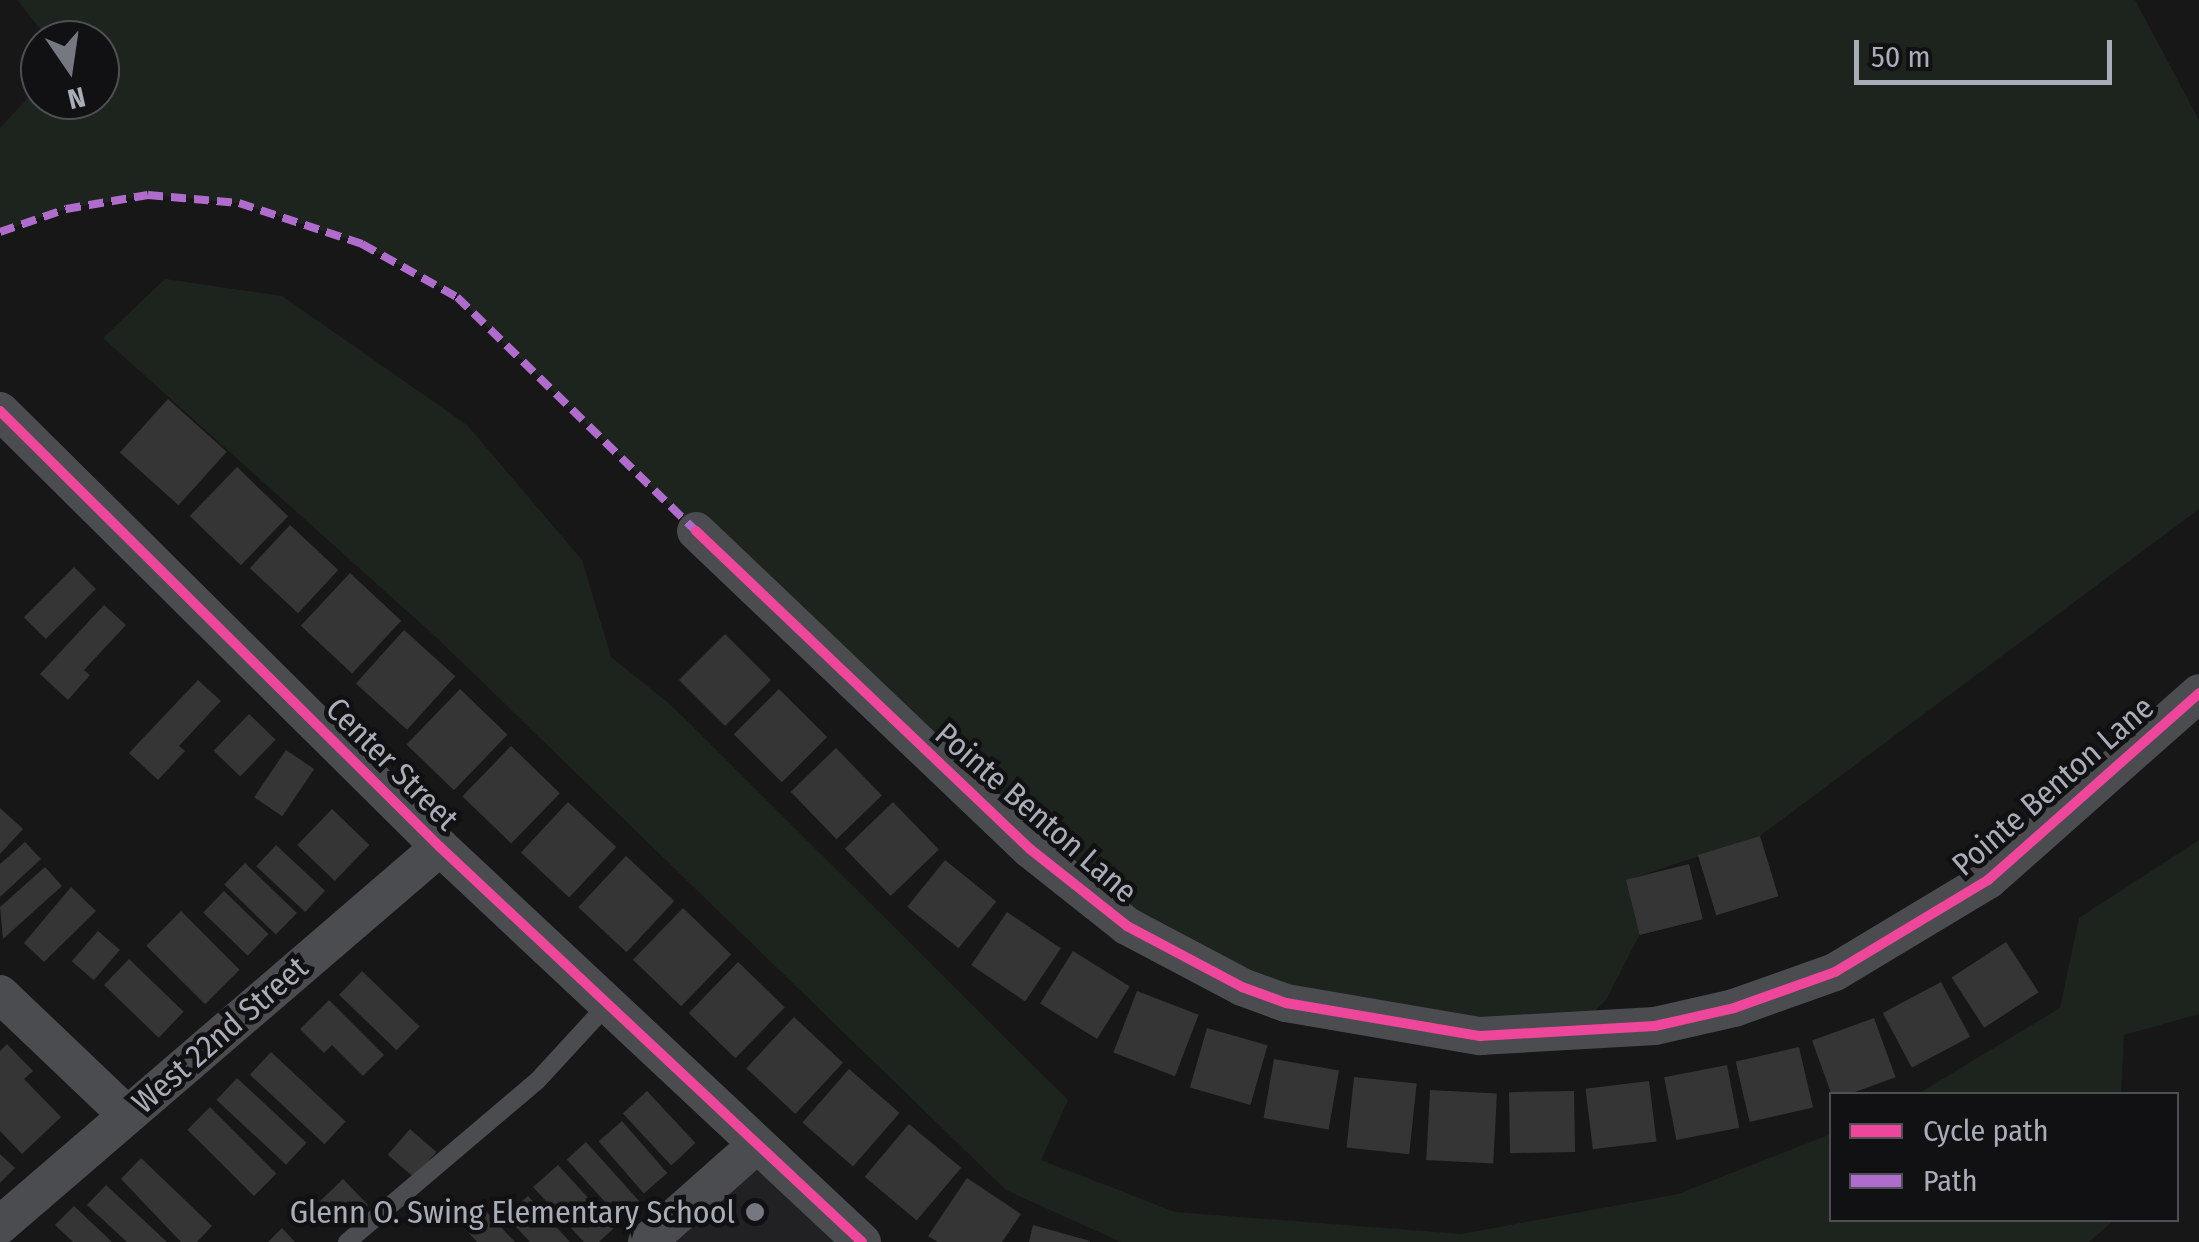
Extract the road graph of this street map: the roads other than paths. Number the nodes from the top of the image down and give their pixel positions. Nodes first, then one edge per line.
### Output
1 (0, 412) edge
2 (696, 531) dead end
3 (2199, 693) edge
4 (440, 847) junction
5 (0, 994) edge
6 (607, 1004) junction
7 (127, 1115) junction
8 (756, 1146) junction
9 (0, 1224) edge
10 (348, 1242) edge
11 (647, 1242) edge
12 (862, 1242) edge

1 - 4 street, Center Street
2 - 3 street, Pointe Benton Lane
4 - 6 street, Center Street
4 - 7 street, West 22nd Street
5 - 7 street
6 - 8 street, Center Street
6 - 10 lane
7 - 9 street, West 22nd Street
8 - 11 street
8 - 12 street, Center Street

